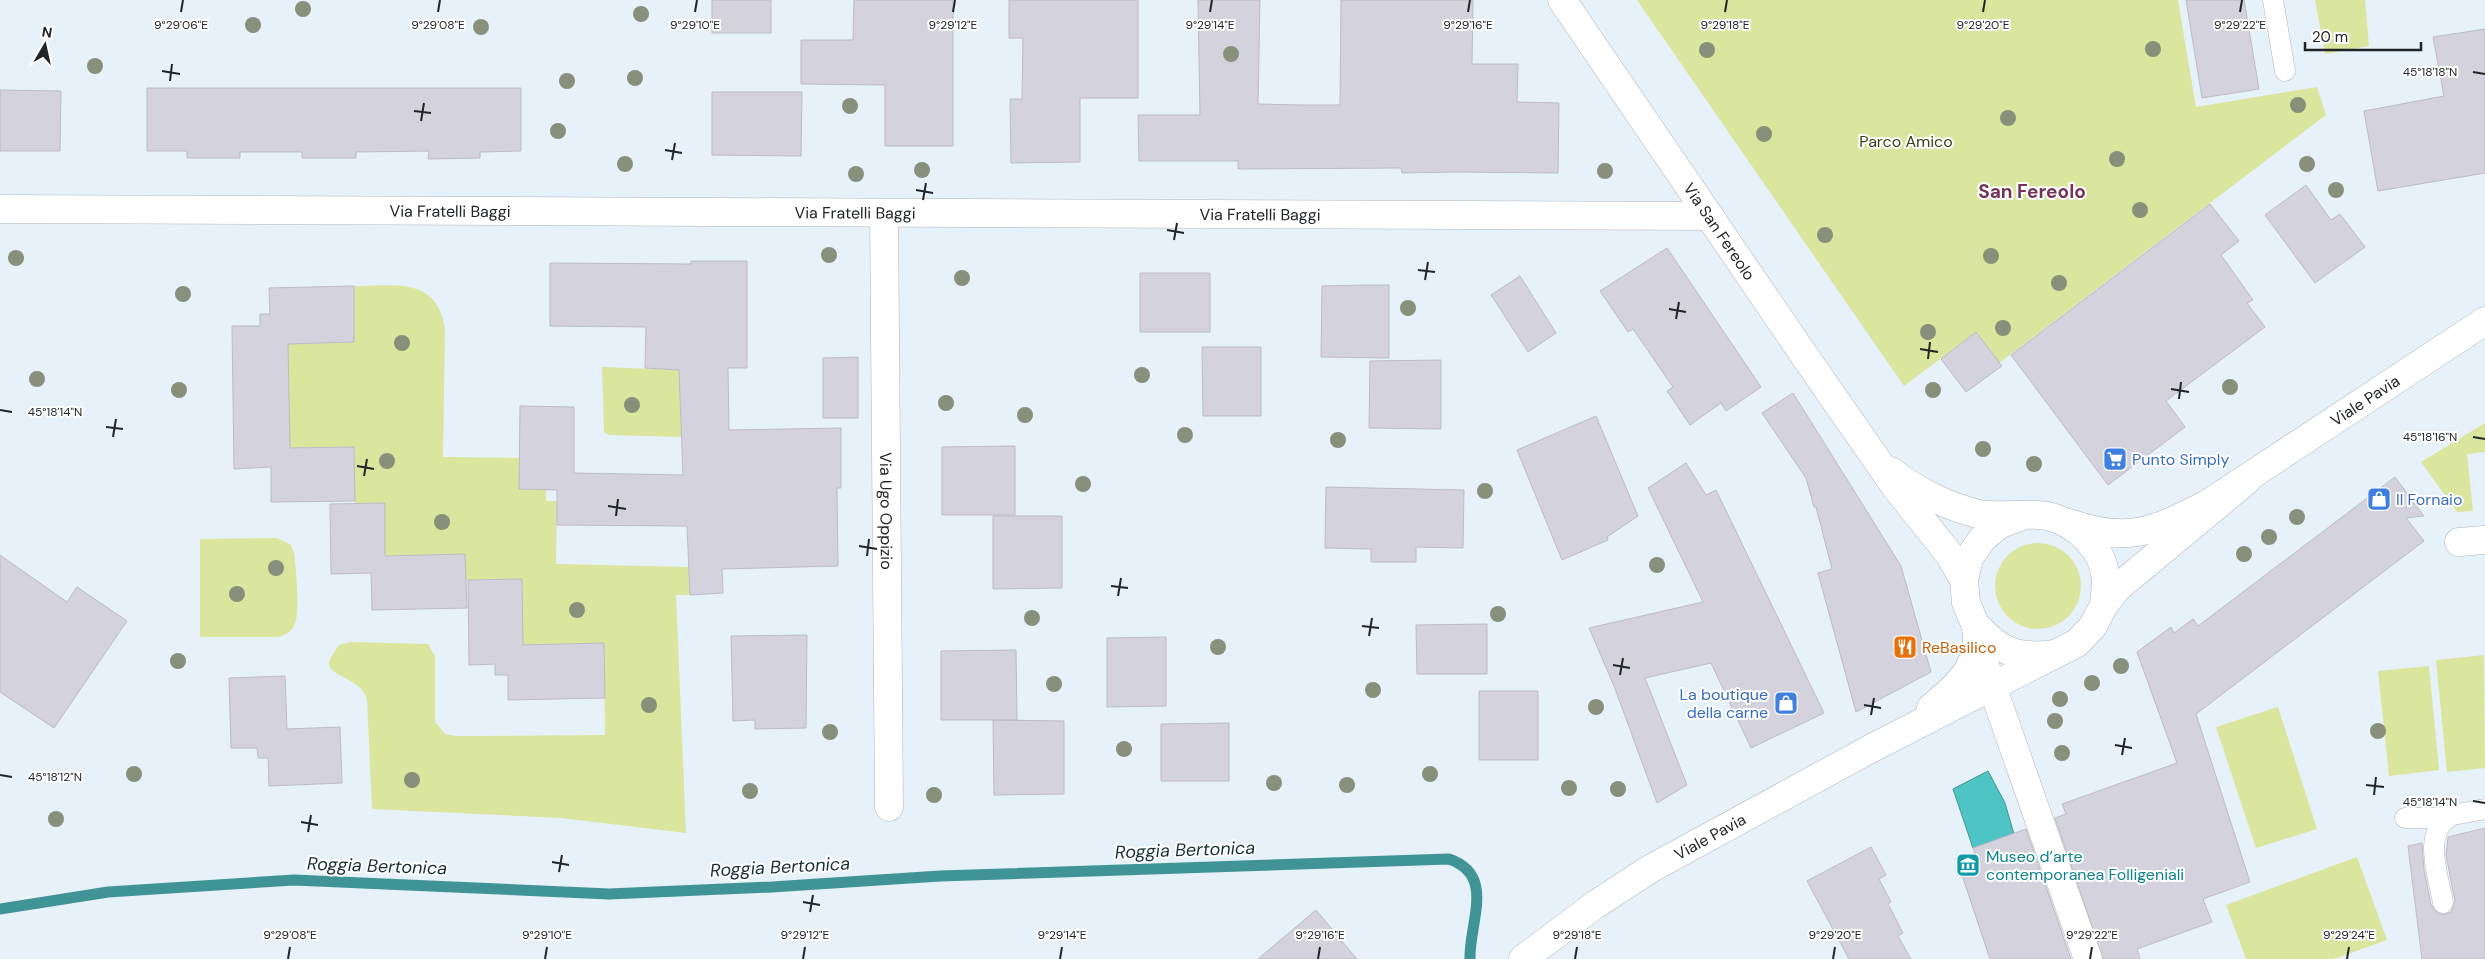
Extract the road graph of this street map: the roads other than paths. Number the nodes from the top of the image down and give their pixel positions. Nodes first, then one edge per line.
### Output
1 (1562, 0) edge
2 (2273, 0) edge
3 (2285, 71) dead end
4 (0, 209) edge
5 (884, 213) junction
6 (1710, 216) junction
7 (2485, 322) edge
8 (1880, 463) junction
9 (2246, 480) junction
10 (2022, 516) junction
11 (2069, 523) junction
12 (1964, 580) junction
13 (2104, 605) junction
14 (1976, 630) junction
15 (2055, 654) junction
16 (1994, 688) junction
17 (1908, 730) junction
18 (889, 807) dead end
19 (2485, 809) edge
20 (2451, 816) junction
21 (2404, 818) dead end
22 (2443, 903) dead end
23 (1523, 959) edge
24 (2088, 959) edge

1 - 6 street, Via San Fereolo
2 - 3 lane
4 - 5 street, Via Fratelli Baggi
5 - 6 street, Via Fratelli Baggi
5 - 18 street, Via Ugo Oppizio
6 - 8 street, Via San Fereolo
7 - 9 street, Viale Pavia
8 - 10 street, Via San Fereolo
8 - 12 street, Via San Fereolo
9 - 11 street, Viale Pavia
9 - 13 street, Viale Pavia
10 - 11 street, Via San Fereolo
10 - 12 street, Via San Fereolo
11 - 13 street, Via San Fereolo
12 - 14 street, Via San Fereolo
13 - 15 street, Viale Pavia
14 - 15 street, Viale Pavia
14 - 16 street, Via San Fereolo
14 - 17 street, Viale Pavia
15 - 16 street, Viale Pavia
16 - 17 street, Viale Pavia
16 - 24 street, Via San Fereolo
17 - 23 street, Viale Pavia
19 - 20 lane
20 - 21 lane
20 - 22 lane

